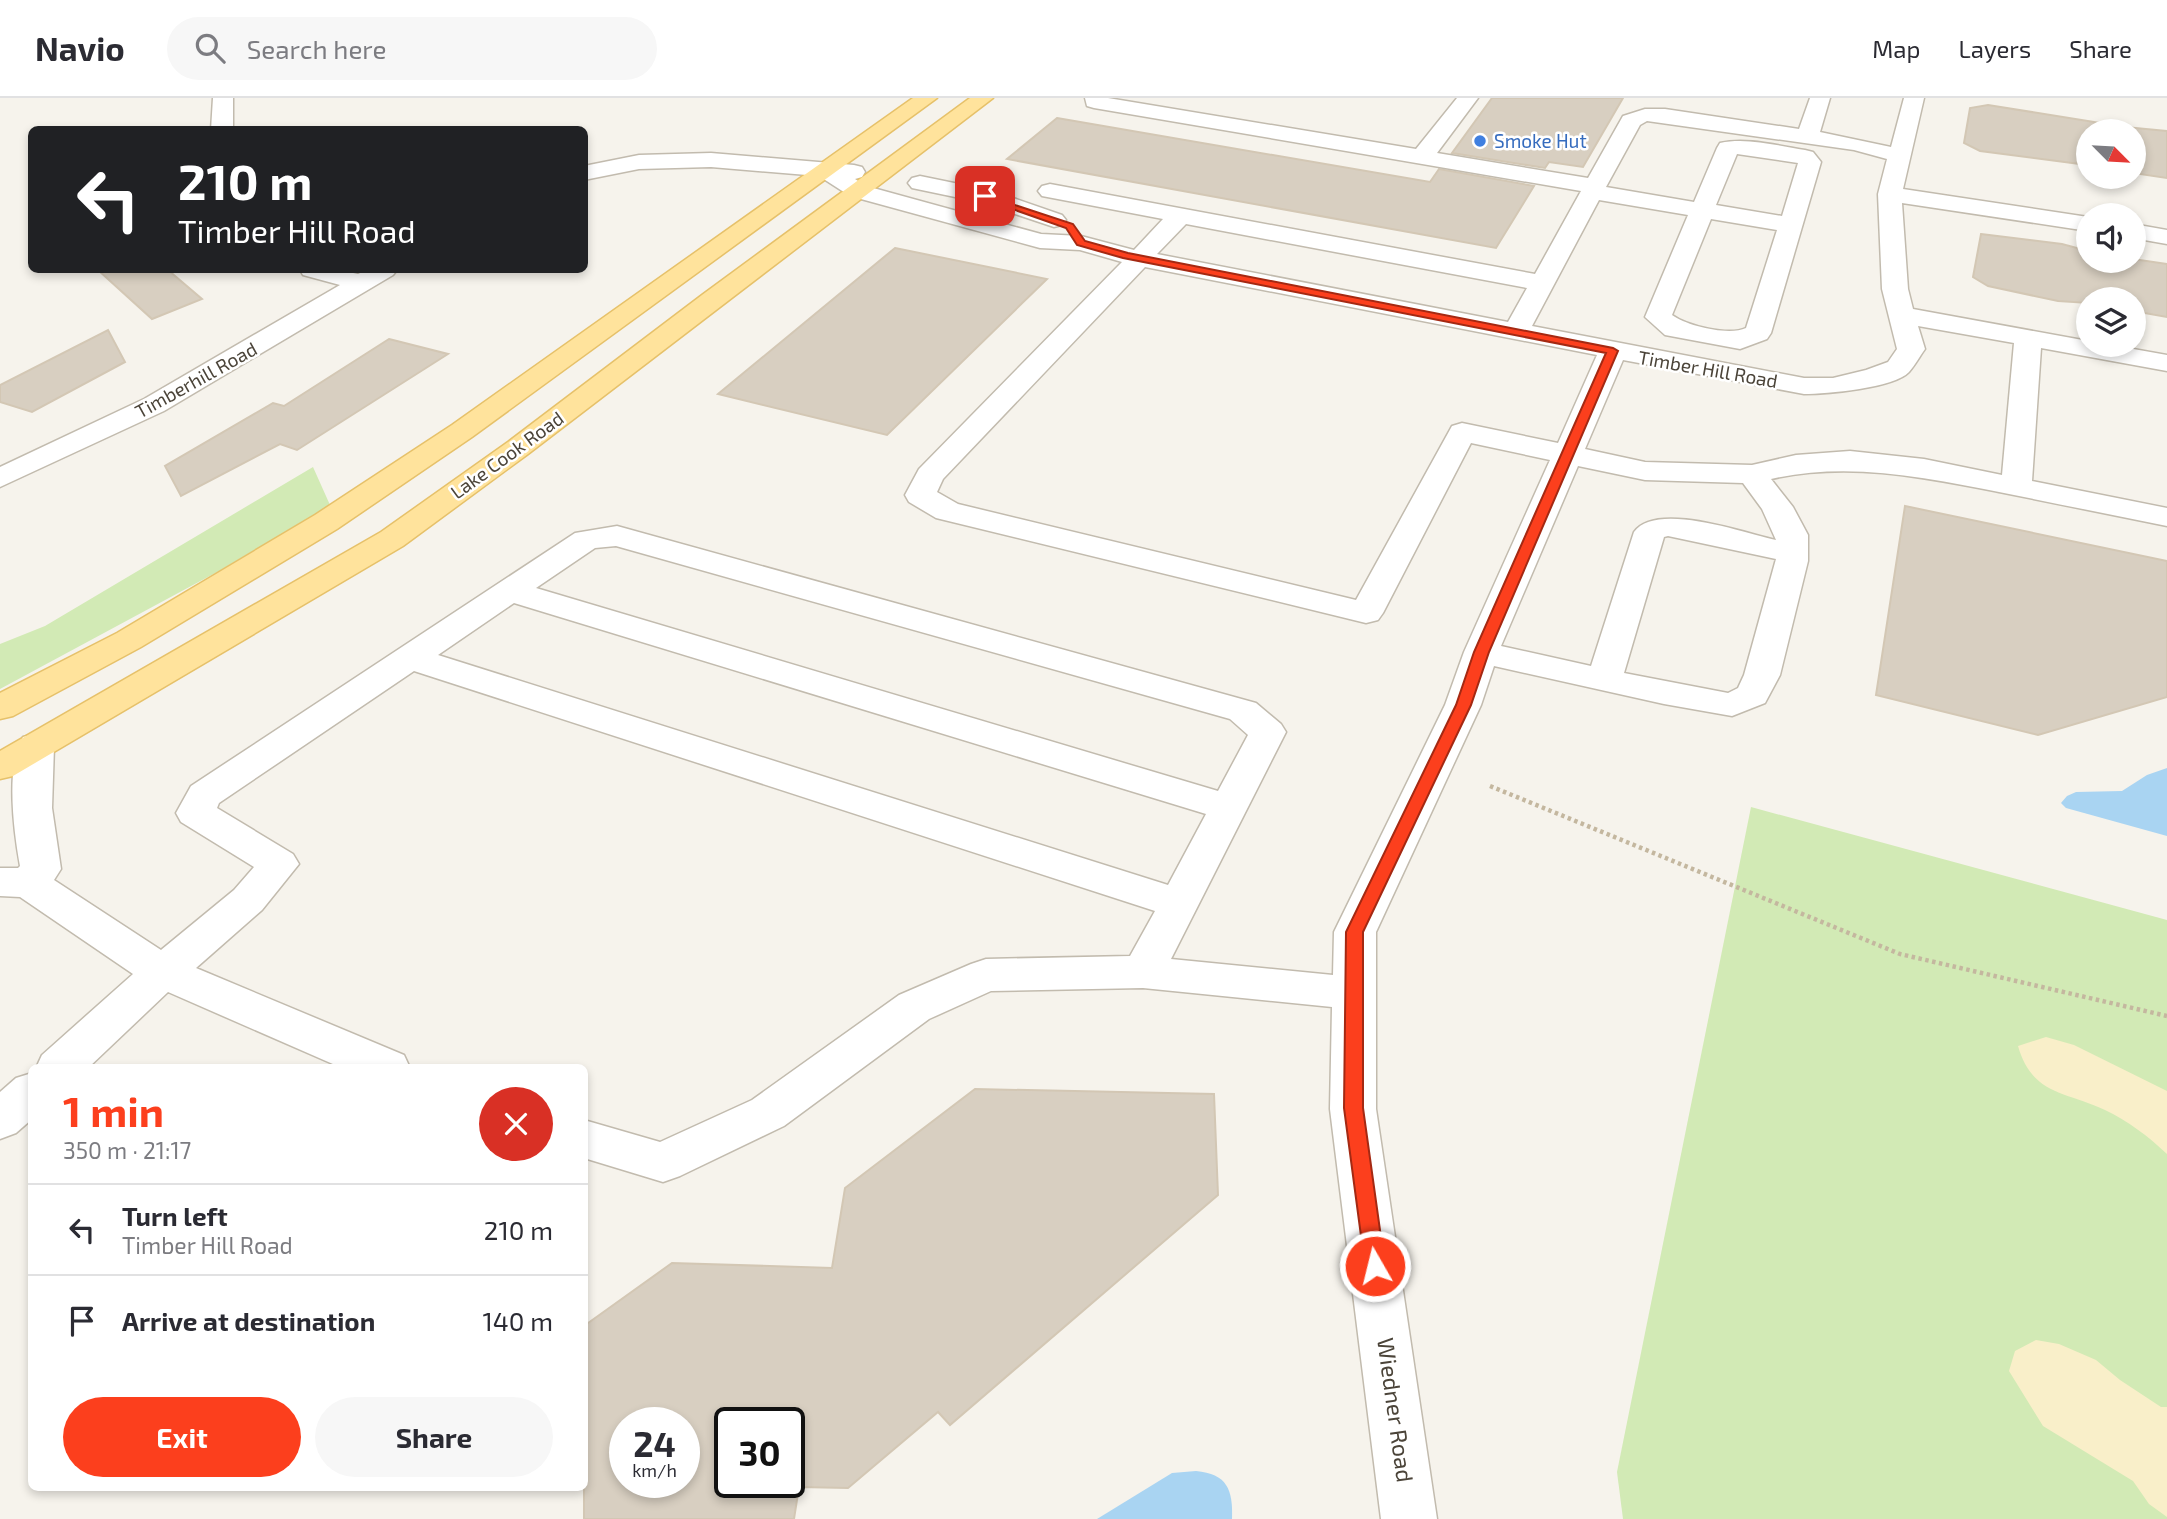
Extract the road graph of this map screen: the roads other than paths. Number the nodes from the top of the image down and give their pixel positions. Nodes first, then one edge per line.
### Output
1 (223, 98) edge
2 (927, 98) edge
3 (983, 98) edge
4 (1095, 98) edge
5 (1468, 98) edge
6 (1820, 98) edge
7 (1914, 98) edge
8 (222, 126) edge
9 (1807, 137) junction
10 (632, 139) dead end
11 (1900, 156) junction
12 (1422, 157) junction
13 (639, 162) junction
14 (827, 171) junction
15 (588, 172) edge
16 (869, 182) junction
17 (1594, 189) junction
18 (1050, 191) dead end
19 (1890, 194) junction
20 (1703, 210) junction
21 (1181, 215) junction
22 (2076, 222) edge
23 (1792, 225) junction
24 (2146, 233) edge
25 (2167, 237) edge
26 (1139, 258) junction
27 (342, 273) edge
28 (373, 276) edge
29 (1543, 283) junction
30 (1902, 315) junction
31 (1516, 332) junction
32 (2028, 338) junction
33 (1613, 351) junction
34 (2167, 363) edge
35 (1567, 455) junction
36 (1752, 474) junction
37 (0, 478) edge
38 (2016, 485) junction
39 (2167, 517) edge
40 (1791, 553) junction
41 (509, 591) junction
42 (1482, 652) junction
43 (411, 658) junction
44 (1604, 680) junction
45 (0, 708) edge
46 (36, 746) junction
47 (0, 767) edge
48 (1228, 807) junction
49 (14, 882) edge
50 (1178, 903) junction
51 (163, 972) junction
52 (1143, 972) junction
53 (1354, 993) junction
54 (62, 1064) edge
55 (379, 1064) edge
56 (28, 1095) edge
57 (0, 1120) edge
58 (588, 1140) edge
59 (1409, 1519) edge

1 - 8 street
2 - 14 main road, Lake Cook Road
3 - 16 main road, Lake Cook Road
4 - 12 street
5 - 12 street
6 - 9 street
7 - 11 street, Timber Hill Road
9 - 11 street
9 - 17 street
10 - 13 street
11 - 19 street, Timber Hill Road
12 - 17 street
13 - 14 street
13 - 15 street
14 - 16 street, Timber Hill Road
14 - 45 main road, Lake Cook Road
16 - 26 street, Timber Hill Road
16 - 46 main road, Lake Cook Road
17 - 20 street
17 - 29 street
18 - 21 street
19 - 22 street
19 - 30 street, Timber Hill Road
20 - 23 street
20 - 23 street
20 - 23 street
21 - 26 street
21 - 29 street
24 - 25 street
26 - 31 street, Timber Hill Road
26 - 35 street
27 - 28 street
28 - 37 street, Timberhill Road
29 - 31 street
30 - 32 street
30 - 33 street, Timber Hill Road
31 - 33 street, Timber Hill Road
32 - 34 street
32 - 38 street
33 - 35 street, Wiedner Road
35 - 36 street
35 - 42 street, Wiedner Road
36 - 38 street
36 - 40 street
38 - 39 street
40 - 44 street
40 - 44 street
41 - 43 street
41 - 48 street
41 - 48 street
42 - 44 street
42 - 53 street, Wiedner Road
43 - 50 street
43 - 51 street
46 - 47 main road, Lake Cook Road
46 - 49 street
48 - 50 street
49 - 51 street
50 - 52 street
51 - 54 street
51 - 55 street
52 - 53 street
52 - 58 street
53 - 59 street, Wiedner Road
56 - 57 street

